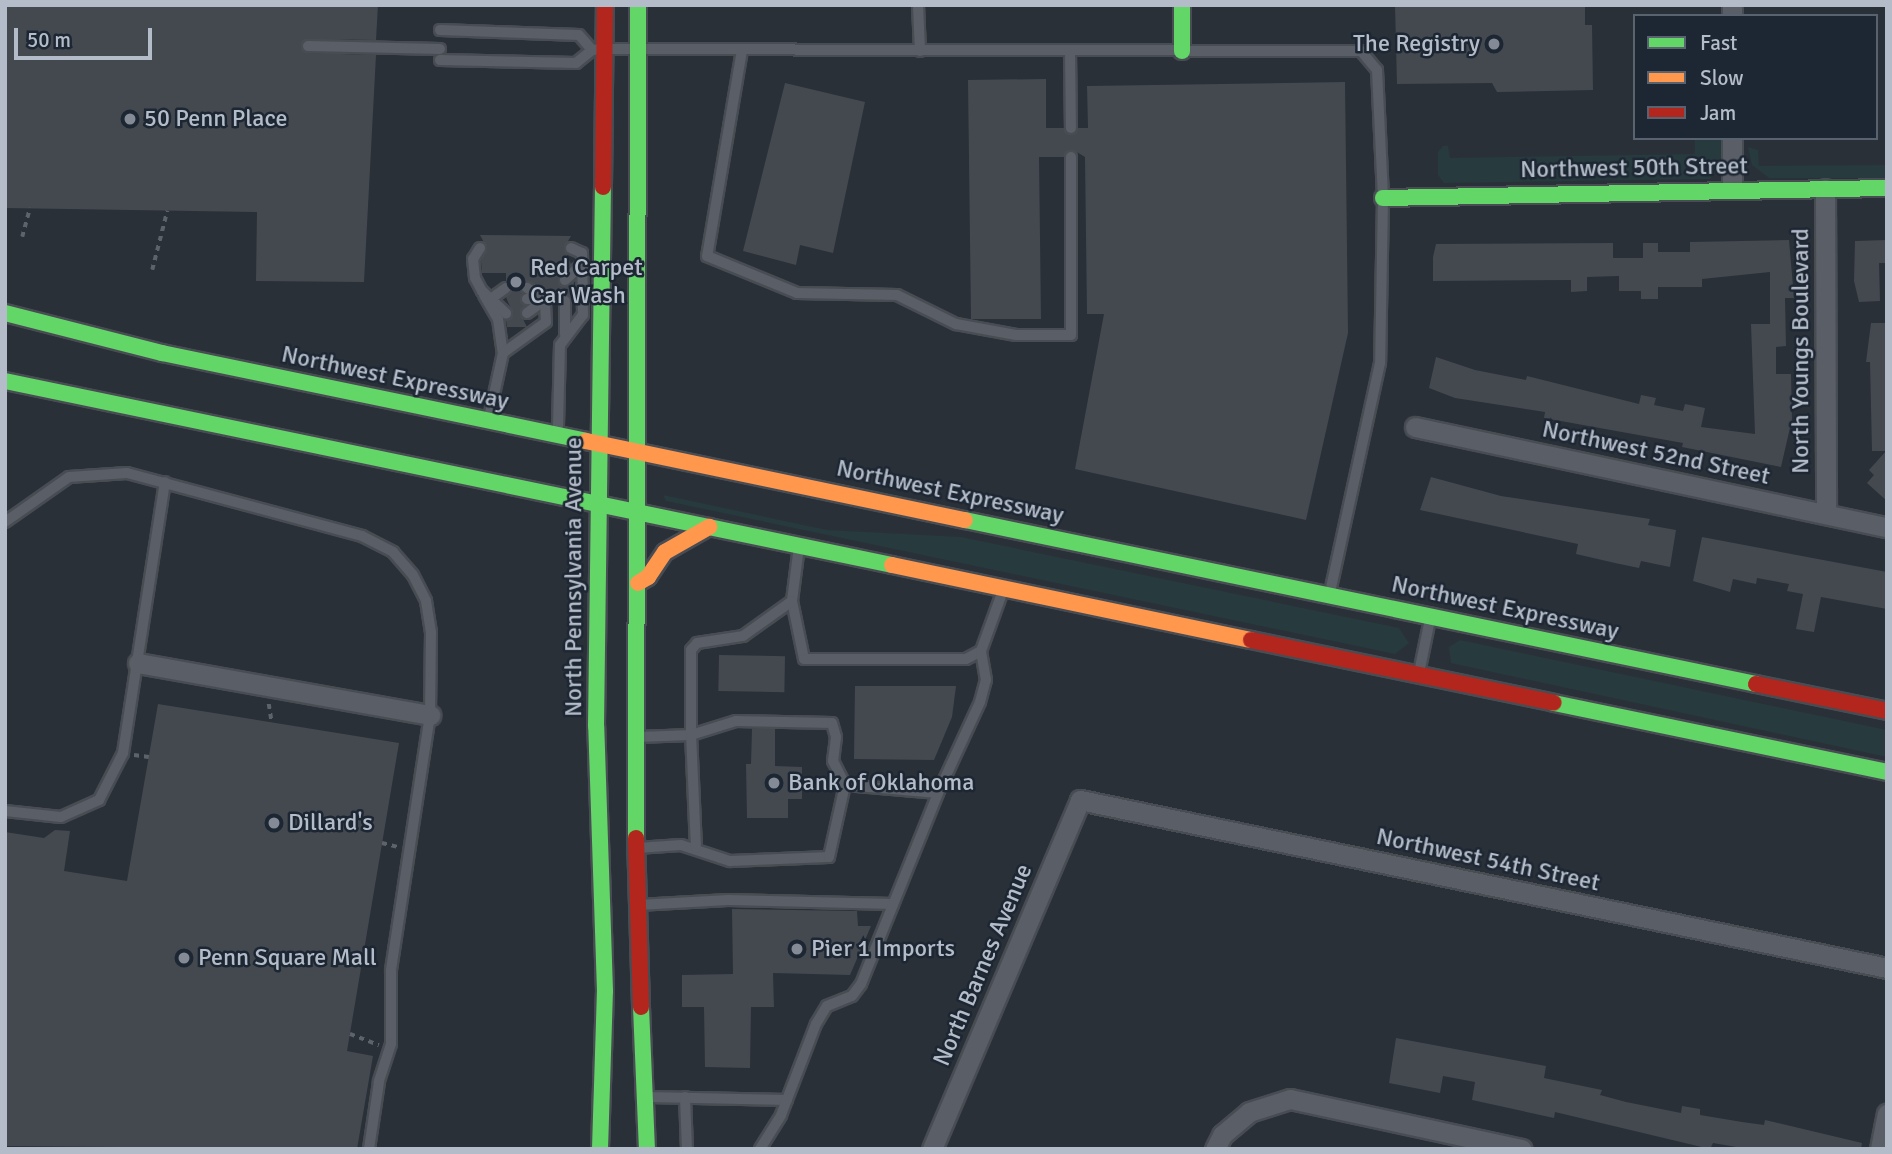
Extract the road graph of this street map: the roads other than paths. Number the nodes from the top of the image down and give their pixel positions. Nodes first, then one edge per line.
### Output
1 (605, 5) edge
2 (638, 5) edge
3 (918, 5) edge
4 (1182, 5) edge
5 (440, 30) dead end
6 (308, 46) dead end
7 (597, 50) junction
8 (638, 50) junction
9 (742, 50) junction
10 (920, 51) junction
11 (1070, 51) junction
12 (1182, 51) junction
13 (1071, 128) dead end
14 (1732, 140) edge
15 (1071, 157) dead end
16 (1887, 188) edge
17 (1732, 189) junction
18 (1825, 189) junction
19 (1382, 198) junction
20 (572, 247) dead end
21 (480, 248) dead end
22 (582, 264) junction
23 (565, 280) dead end
24 (506, 288) dead end
25 (527, 288) dead end
26 (482, 291) junction
27 (492, 298) junction
28 (506, 299) dead end
29 (527, 299) dead end
30 (545, 300) junction
31 (565, 301) dead end
32 (5, 313) edge
33 (506, 313) dead end
34 (527, 313) dead end
35 (565, 334) junction
36 (503, 353) junction
37 (5, 381) edge
38 (489, 421) junction
39 (1415, 427) dead end
40 (558, 435) junction
41 (598, 443) junction
42 (639, 453) junction
43 (165, 482) junction
44 (598, 505) junction
45 (639, 512) junction
46 (1826, 514) junction
47 (5, 522) edge
48 (709, 527) junction
49 (1887, 527) edge
50 (799, 546) junction
51 (638, 583) junction
52 (1004, 589) junction
53 (1329, 595) junction
54 (792, 601) junction
55 (1430, 615) junction
56 (981, 651) junction
57 (138, 663) junction
58 (1419, 675) junction
59 (1887, 711) edge
60 (430, 715) junction
61 (691, 735) junction
62 (638, 737) junction
63 (1887, 772) edge
64 (845, 785) junction
65 (938, 793) junction
66 (1080, 800) joint
67 (5, 811) edge
68 (637, 848) junction
69 (696, 848) junction
70 (893, 904) junction
71 (637, 905) junction
72 (1887, 968) edge
73 (646, 1097) junction
74 (685, 1097) junction
75 (787, 1100) junction
76 (1887, 1114) edge
77 (369, 1149) edge
78 (600, 1149) edge
79 (647, 1149) edge
80 (687, 1149) edge
81 (760, 1149) edge
82 (932, 1149) edge
83 (1215, 1149) edge
84 (1522, 1149) edge
85 (1880, 1149) edge

1 - 7 main road, North Pennsylvania Avenue
2 - 8 main road
3 - 10 lane
4 - 12 main road
5 - 7 lane
6 - 7 lane
7 - 8 lane
7 - 41 main road, North Pennsylvania Avenue
8 - 9 lane
8 - 42 main road
9 - 10 lane
9 - 15 lane
10 - 11 lane
11 - 12 lane
11 - 13 lane
12 - 19 lane
14 - 17 street
16 - 18 main road, Northwest 50th Street
17 - 18 main road, Northwest 50th Street
17 - 19 main road, Northwest 50th Street
18 - 46 street, North Youngs Boulevard
19 - 53 lane
20 - 22 lane
21 - 26 lane
22 - 23 lane
22 - 35 lane
24 - 27 lane
25 - 30 lane
26 - 27 lane
26 - 36 lane
27 - 28 lane
27 - 33 lane
29 - 30 lane
30 - 34 lane
30 - 36 lane
31 - 35 lane
32 - 38 main road, Northwest Expressway
35 - 40 lane
36 - 38 lane
37 - 44 main road
38 - 40 main road, Northwest Expressway
39 - 46 street, Northwest 52nd Street
40 - 41 main road, Northwest Expressway
41 - 42 main road, Northwest Expressway
41 - 44 main road, North Pennsylvania Avenue
42 - 45 main road
42 - 53 main road, Northwest Expressway
43 - 47 lane
43 - 57 lane
43 - 60 lane
44 - 45 main road
44 - 78 main road, North Pennsylvania Avenue
45 - 48 main road
45 - 51 main road
46 - 49 street, Northwest 52nd Street
48 - 50 main road
48 - 51 main road
50 - 52 main road
50 - 54 lane
51 - 62 main road
52 - 56 lane
52 - 58 main road
53 - 55 main road, Northwest Expressway
54 - 56 lane
54 - 61 lane
55 - 58 lane
55 - 59 main road, Northwest Expressway
56 - 65 lane
57 - 60 street
57 - 67 lane
58 - 63 main road
60 - 77 lane
61 - 62 lane
61 - 64 lane
61 - 69 lane
62 - 68 main road
64 - 65 lane
64 - 69 lane
65 - 70 lane
66 - 72 street, Northwest 54th Street
66 - 82 street, North Barnes Avenue
68 - 69 lane
68 - 71 main road
70 - 71 lane
70 - 75 lane
71 - 73 main road
73 - 74 lane
73 - 79 main road
74 - 75 lane
74 - 80 lane
75 - 81 lane
76 - 85 street
83 - 84 street

